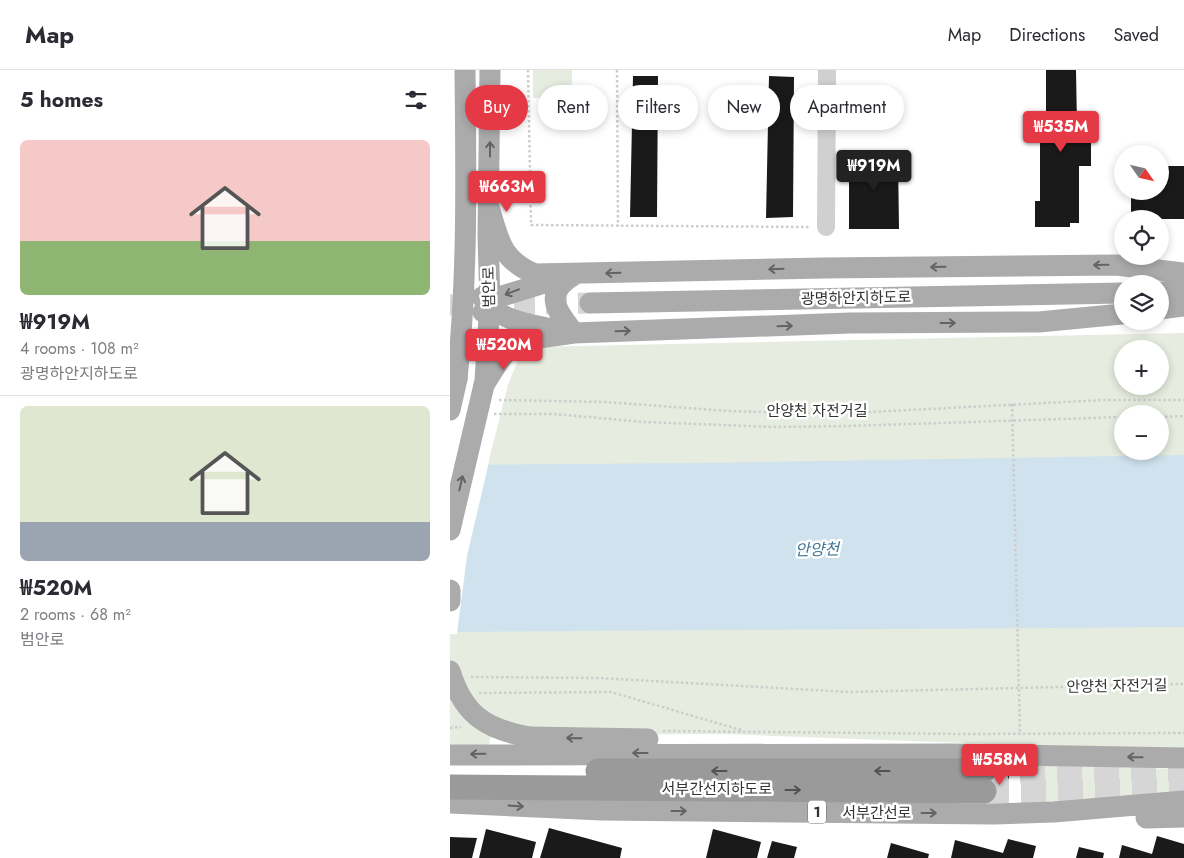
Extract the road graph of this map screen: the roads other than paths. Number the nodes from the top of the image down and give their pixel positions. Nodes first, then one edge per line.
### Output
1 (465, 70) edge
2 (490, 70) edge
3 (828, 70) edge
4 (489, 207) junction
5 (826, 227) road end
6 (466, 232) junction
7 (450, 252) edge
8 (1184, 273) edge
9 (576, 274) junction
10 (1184, 291) edge
11 (1114, 292) edge
12 (1169, 292) edge
13 (471, 301) edge
14 (590, 302) tunnel mouth
15 (1184, 306) edge
16 (1169, 308) edge
17 (1114, 315) edge
18 (574, 333) junction
19 (455, 350) edge
20 (491, 392) junction
21 (450, 410) edge
22 (450, 530) edge
23 (450, 590) edge
24 (450, 600) edge
25 (459, 674) edge
26 (952, 754) junction
27 (450, 755) edge
28 (1184, 758) edge
29 (450, 771) edge
30 (450, 787) edge
31 (1184, 801) edge
32 (450, 803) edge
33 (485, 804) junction
34 (1054, 812) junction
35 (450, 815) edge
36 (1184, 817) edge

1 - 6 main road, 범안로
4 -> 2 main road, 범안로
3 - 5 lane
4 - 9 main road
4 - 13 main road, 범안로
6 - 7 main road
6 - 13 main road, 범안로
8 -> 9 main road
9 -> 13 main road
9 - 18 main road
10 - 12 main road
11 - 14 main road, 광명하안지하도로
13 - 18 main road
13 - 19 main road, 범안로
13 - 20 main road, 범안로
15 - 16 main road
18 -> 17 main road
18 - 20 main road
19 - 21 main road, bridge
22 -> 20 main road, 범안로, bridge
23 - 24 main road
26 -> 25 main road, bridge
26 -> 27 main road
28 -> 26 main road
30 -> 29 highway, 서부간선지하도로
31 - 34 main road, 서부간선로 / 1
32 - 33 main road, 서부간선로 / 1
33 -> 34 main road, 서부간선로 / 1
33 - 35 main road
34 - 36 main road

